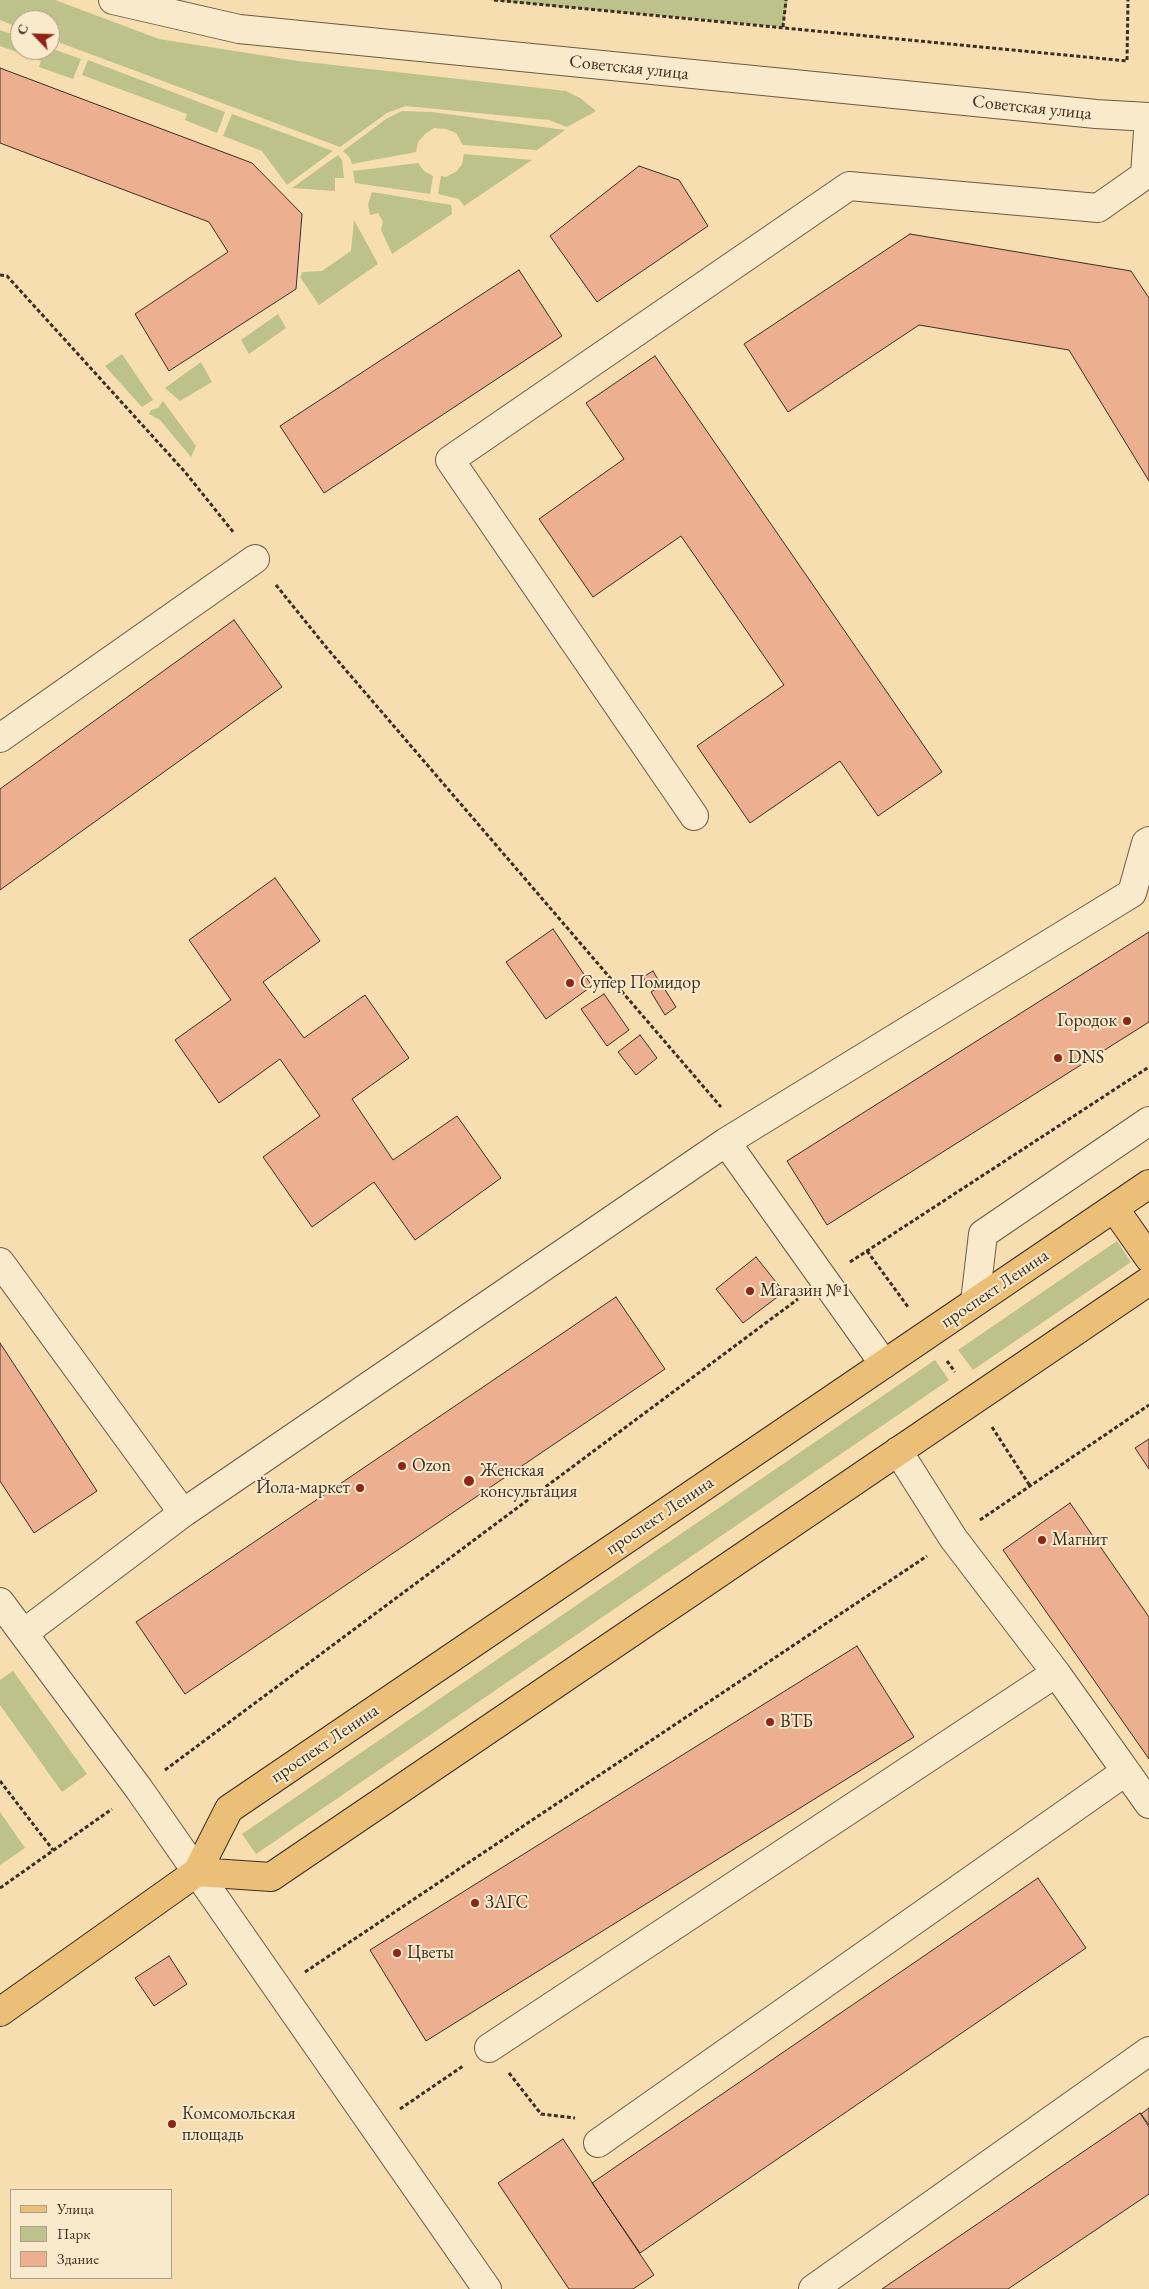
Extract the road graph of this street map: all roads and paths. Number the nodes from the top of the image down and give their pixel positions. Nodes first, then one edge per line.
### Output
1 (112, 0) edge
2 (494, 0) edge
3 (786, 0) edge
4 (1128, 0) edge
5 (783, 27) junction
6 (1149, 117) edge
7 (0, 276) edge
8 (255, 559) junction
9 (0, 738) edge
10 (694, 816) dead end
11 (1149, 841) edge
12 (1149, 1067) edge
13 (1149, 1122) edge
14 (735, 1137) junction
15 (1149, 1184) edge
16 (1114, 1208) junction
17 (867, 1251) junction
18 (1149, 1258) edge
19 (0, 1262) edge
20 (825, 1279) junction
21 (1149, 1282) edge
22 (976, 1302) junction
23 (928, 1334) junction
24 (884, 1364) junction
25 (974, 1399) junction
26 (1149, 1405) edge
27 (898, 1452) junction
28 (1030, 1486) junction
29 (183, 1513) junction
30 (953, 1538) junction
31 (0, 1602) edge
32 (24, 1633) junction
33 (1056, 1673) junction
34 (1126, 1772) junction
35 (0, 1781) edge
36 (139, 1789) junction
37 (1149, 1804) edge
38 (53, 1850) junction
39 (197, 1872) junction
40 (0, 1888) edge
41 (296, 1977) dead end
42 (0, 2012) edge
43 (489, 2048) junction
44 (1149, 2051) edge
45 (392, 2115) dead end
46 (598, 2143) joint
47 (488, 2289) edge
48 (813, 2289) edge

1 - 6 street, Советская улица
2 - 5 path
3 - 5 path
4 - 5 path
6 - 10 street
7 - 8 path
8 - 9 street
8 - 14 path
11 - 14 street
12 - 17 path
13 - 22 street
14 - 20 street
14 - 29 street
15 - 16 main road, проспект Ленина
16 - 18 main road
16 - 22 main road, проспект Ленина
17 - 20 path
17 - 23 path
19 - 29 street
20 - 24 street
20 - 36 path
21 - 25 main road
22 - 23 main road, проспект Ленина
23 - 24 main road, проспект Ленина
23 - 25 path
24 - 39 main road, проспект Ленина
25 - 27 main road
25 - 28 path
26 - 28 path
27 - 30 street
27 - 39 main road
28 - 30 path
29 - 32 street
30 - 33 street
30 - 41 path
31 - 32 street
32 - 36 street
33 - 34 street
33 - 43 street
34 - 37 street
34 - 46 street
35 - 38 path
36 - 38 path
36 - 39 street
38 - 40 path
39 - 42 main road, проспект Ленина
39 - 47 street
43 - 45 path
43 - 46 path
44 - 48 street

